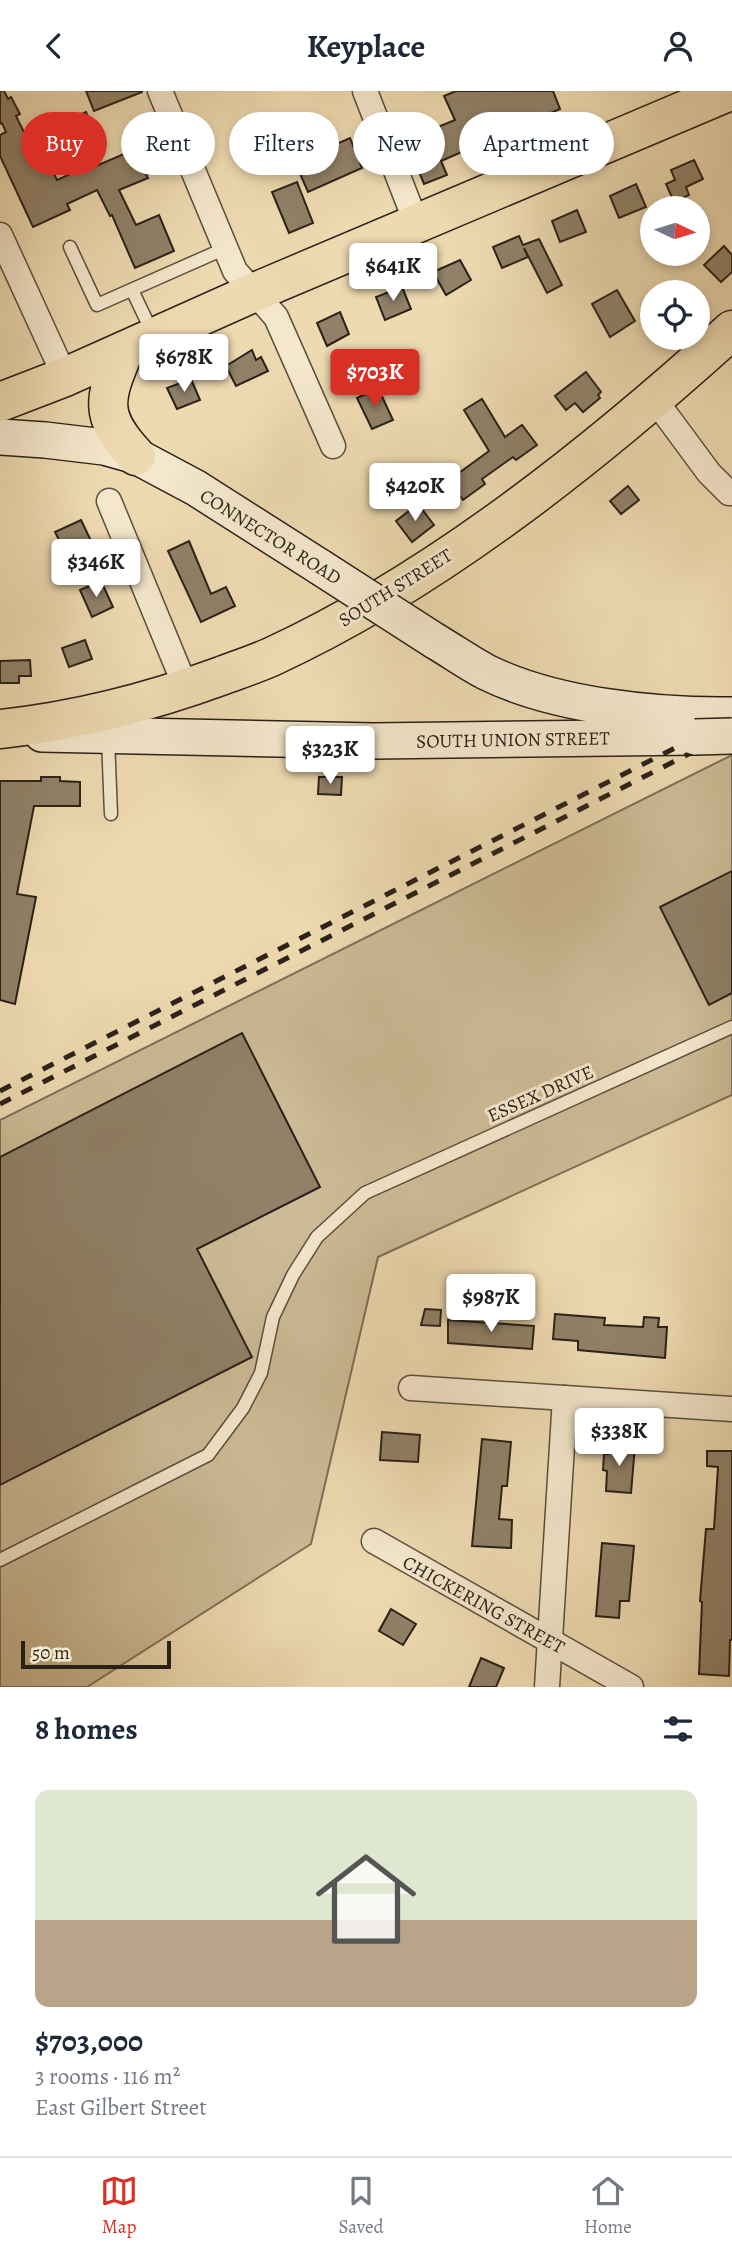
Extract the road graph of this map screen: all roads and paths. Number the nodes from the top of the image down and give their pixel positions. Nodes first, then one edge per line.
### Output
1 (160, 91) edge
2 (365, 91) edge
3 (730, 91) edge
4 (416, 225) junction
5 (0, 235) edge
6 (70, 247) dead end
7 (226, 248) junction
8 (132, 290) junction
9 (255, 292) junction
10 (732, 330) edge
11 (139, 344) junction
12 (65, 377) junction
13 (654, 400) junction
14 (0, 402) edge
15 (0, 437) edge
16 (333, 446) dead end
17 (136, 456) junction
18 (732, 493) edge
19 (108, 501) dead end
20 (186, 688) junction
21 (716, 726) edge
22 (0, 731) edge
23 (108, 735) junction
24 (111, 814) dead end
25 (732, 1027) edge
26 (411, 1388) dead end
27 (565, 1398) junction
28 (732, 1409) edge
29 (374, 1541) dead end
30 (0, 1560) edge
31 (550, 1641) junction
32 (547, 1687) edge
33 (631, 1687) edge

1 - 7 street
2 - 4 street
3 - 4 main road
4 - 9 main road
5 - 12 street
6 - 8 lane
7 - 8 lane
7 - 9 street
8 - 11 lane
9 - 11 main road
9 - 16 street
10 - 13 main road, SOUTH STREET
11 - 12 main road
11 - 17 main road
12 - 14 main road
13 - 18 street
13 - 20 main road, SOUTH STREET
15 - 17 main road, CONNECTOR ROAD
17 - 21 main road, CONNECTOR ROAD, bridge
19 - 20 street
20 - 22 main road, SOUTH STREET
21 - 23 main road, SOUTH UNION STREET
22 - 23 main road, SOUTH UNION STREET
23 - 24 lane
25 - 30 lane, ESSEX DRIVE
26 - 27 street
27 - 28 street
27 - 31 street
29 - 31 street, CHICKERING STREET
31 - 32 street
31 - 33 street, CHICKERING STREET

